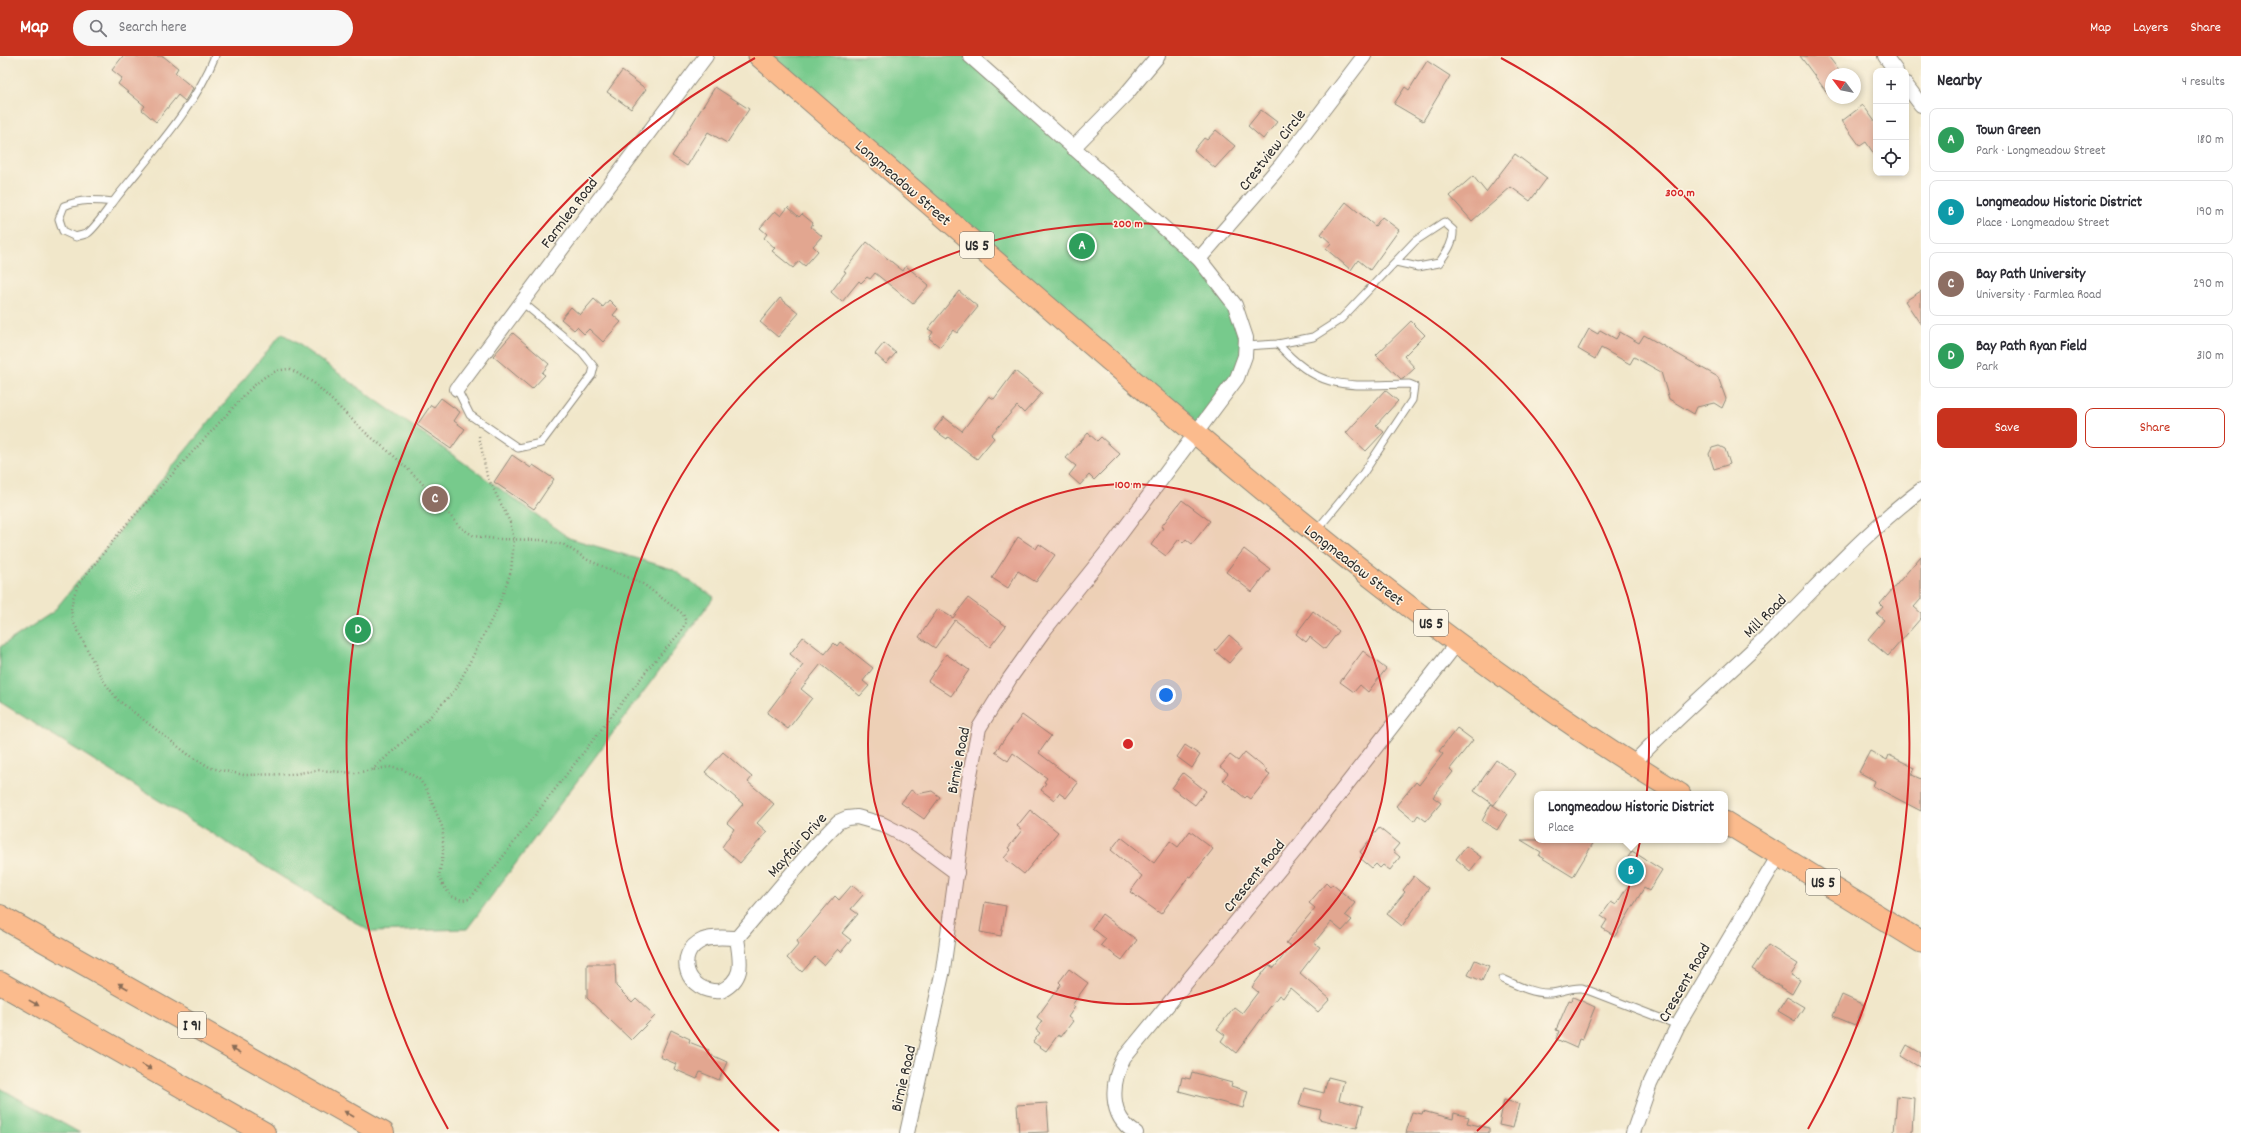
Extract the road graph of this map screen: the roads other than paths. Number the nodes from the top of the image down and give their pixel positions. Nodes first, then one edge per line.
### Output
1 (215, 56) edge
2 (706, 56) edge
3 (759, 56) edge
4 (970, 56) edge
5 (1158, 56) edge
6 (1364, 56) edge
7 (1885, 56) edge
8 (1894, 68) edge
9 (1909, 89) edge
10 (1921, 106) edge
11 (1073, 148) junction
12 (113, 202) junction
13 (1199, 259) junction
14 (1396, 262) junction
15 (522, 302) junction
16 (1278, 344) junction
17 (1246, 346) junction
18 (457, 389) joint
19 (1195, 434) junction
20 (1921, 490) edge
21 (1315, 533) junction
22 (1457, 643) junction
23 (1632, 765) junction
24 (1675, 791) edge
25 (1728, 824) edge
26 (1779, 855) junction
27 (957, 873) junction
28 (0, 916) edge
29 (737, 938) junction
30 (1921, 942) edge
31 (1503, 979) dead end
32 (0, 984) edge
33 (1678, 1025) junction
34 (264, 1133) edge
35 (383, 1133) edge
36 (907, 1133) edge
37 (1136, 1133) edge
38 (1633, 1133) edge

1 - 12 lane
2 - 15 street, Farmlea Road
3 - 19 main road, Longmeadow Street / US 5
4 - 11 street
5 - 11 street
6 - 13 street, Crestview Circle
7 - 8 street
9 - 10 street
11 - 13 street
12 - 12 lane
13 - 17 street
14 - 14 lane
14 - 16 lane
15 - 18 street, Farmlea Road
15 - 18 lane
16 - 17 lane
16 - 21 lane
17 - 19 street
19 - 21 main road, Longmeadow Street / US 5
19 - 27 street, Birnie Road
20 - 23 street, Mill Road
21 - 22 main road, Longmeadow Street / US 5
22 - 23 main road, Longmeadow Street / US 5
22 - 37 street, Crescent Road
23 - 24 main road, Longmeadow Street / US 5
25 - 26 main road, US 5
26 - 30 main road, US 5
26 - 33 street, Crescent Road
27 - 29 street, Mayfair Drive
27 - 36 street, Birnie Road
35 -> 28 highway, I 91
29 - 29 street
31 - 33 lane
32 -> 34 highway
33 - 38 street, Crescent Road

